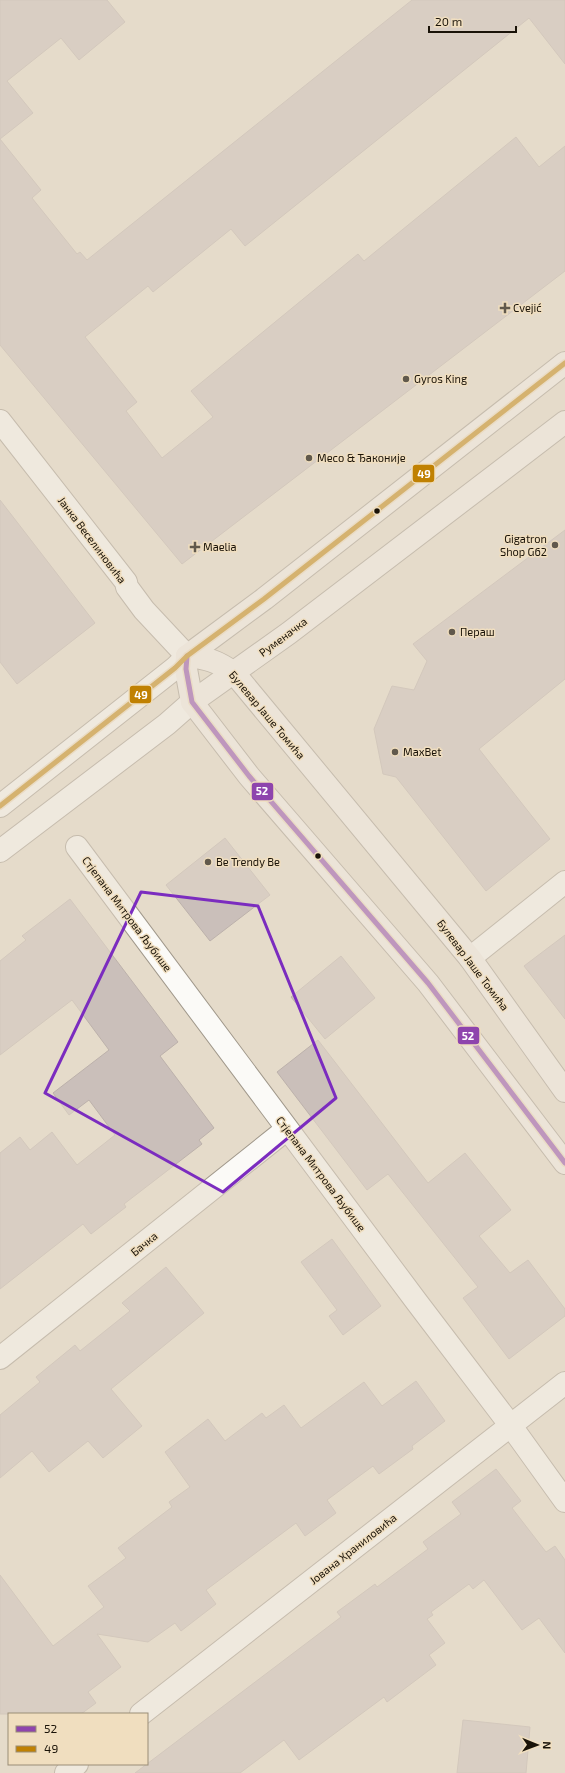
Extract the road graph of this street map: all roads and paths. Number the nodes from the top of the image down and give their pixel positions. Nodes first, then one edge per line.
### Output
1 (565, 363) edge
2 (0, 421) edge
3 (565, 422) edge
4 (187, 656) junction
5 (234, 673) junction
6 (192, 702) junction
7 (0, 806) edge
8 (77, 847) dead end
9 (0, 851) edge
10 (565, 882) edge
11 (470, 958) junction
12 (565, 1091) edge
13 (287, 1129) junction
14 (565, 1163) edge
15 (0, 1358) edge
16 (565, 1383) edge
17 (511, 1426) junction
18 (565, 1501) edge
19 (142, 1713) edge
20 (76, 1765) edge
21 (66, 1773) edge

1 - 4 main road
2 - 4 street, Јанка Веселиновића
3 - 5 main road, Руменачка
4 - 5 main road, Булевар Јаше Томића
4 - 6 main road
4 - 7 street
5 - 6 main road, Руменачка
5 - 11 main road, Булевар Јаше Томића
6 - 9 street, Руменачка
6 - 14 main road
8 - 13 street, Стјепана Митрова Љубише
10 - 11 street
11 - 12 main road, Булевар Јаше Томића
13 - 15 street, Бачка
13 - 17 street, Стјепана Митрова Љубише
16 - 17 street, Јована Храниловића
17 - 18 street, Стјепана Митрова Љубише
17 - 19 street, Јована Храниловића
20 - 21 street

